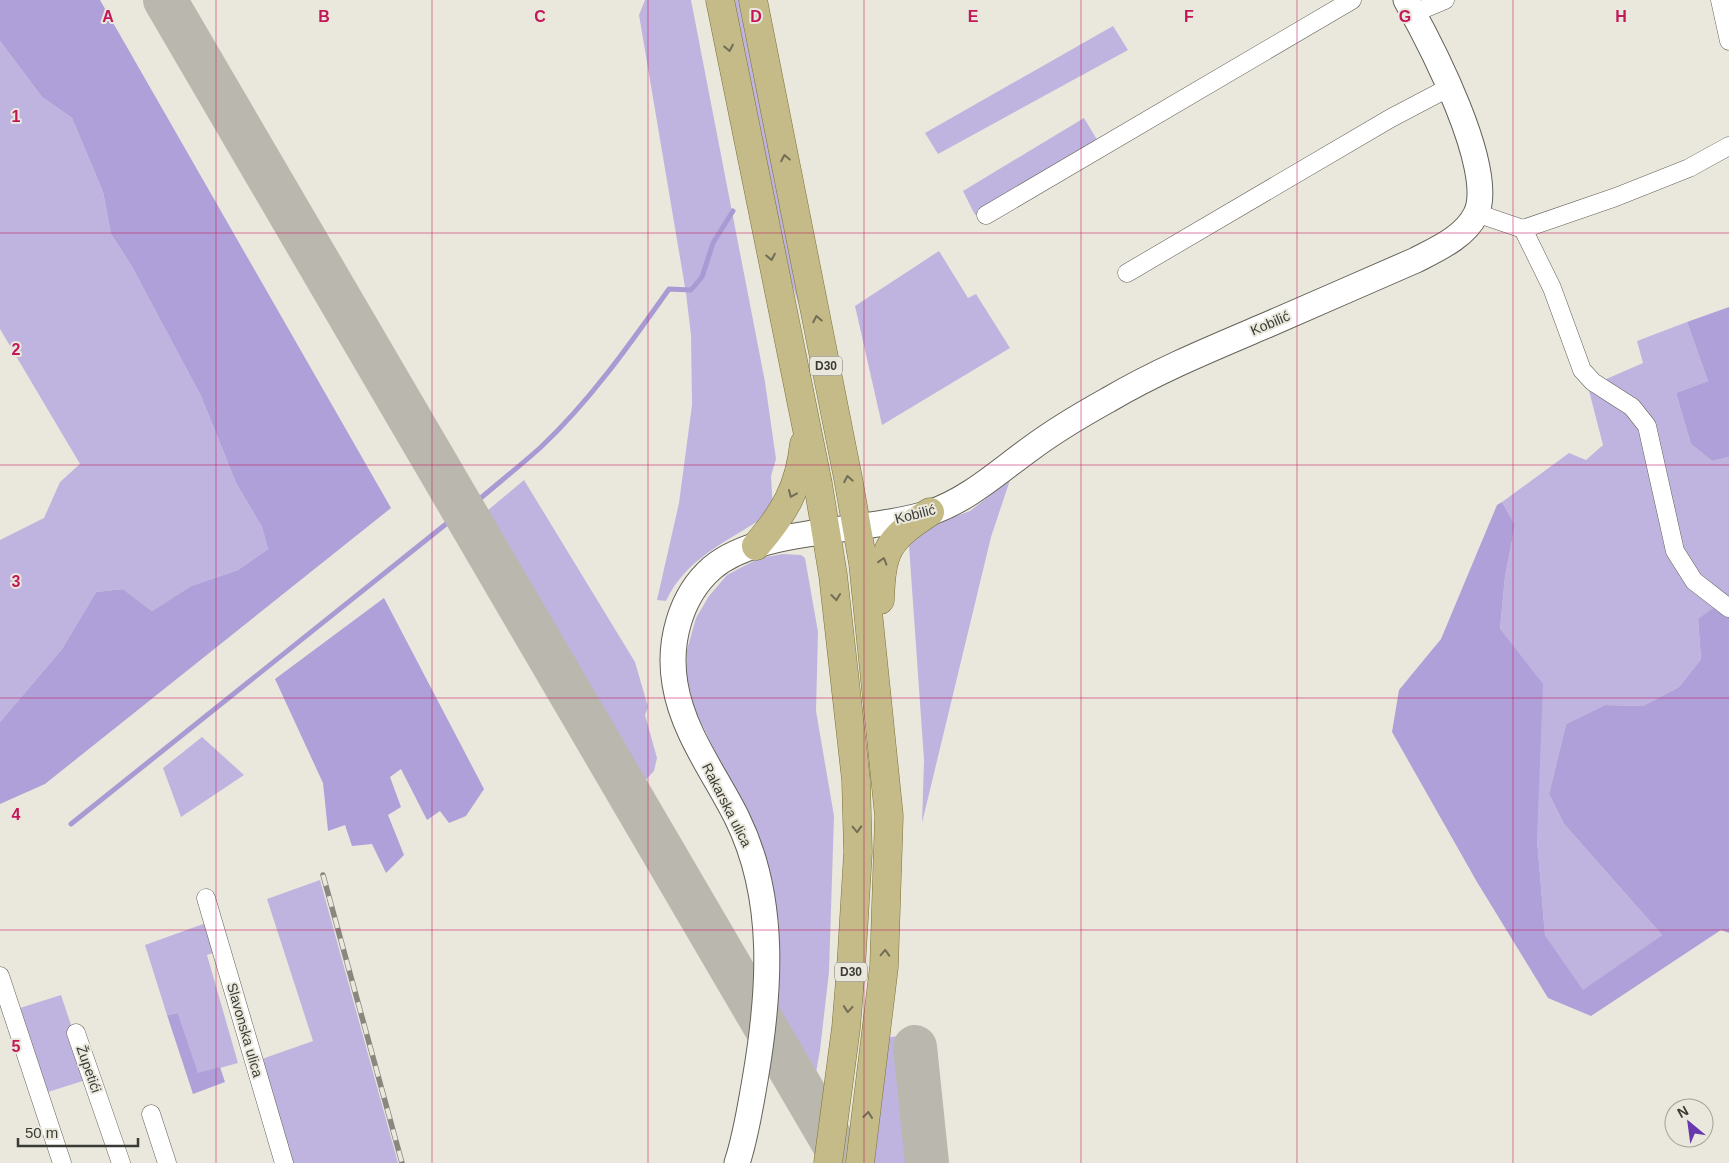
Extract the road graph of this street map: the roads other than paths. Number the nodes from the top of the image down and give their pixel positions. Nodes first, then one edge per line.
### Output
1 (720, 0) edge
2 (753, 0) edge
3 (1352, 0) edge
4 (1445, 0) edge
5 (1720, 0) edge
6 (1410, 7) edge
7 (1729, 41) edge
8 (1450, 87) junction
9 (1729, 146) edge
10 (1476, 213) junction
11 (986, 215) dead end
12 (1523, 229) junction
13 (1127, 273) dead end
14 (806, 430) junction
15 (930, 512) junction
16 (856, 527) junction
17 (826, 532) junction
18 (756, 546) junction
19 (1729, 608) edge
20 (883, 749) junction
21 (206, 898) dead end
22 (0, 976) edge
23 (76, 1033) dead end
24 (151, 1114) dead end
25 (62, 1163) edge
26 (121, 1163) edge
27 (167, 1163) edge
28 (284, 1163) edge
29 (737, 1163) edge
30 (828, 1163) edge
31 (860, 1163) edge

1 -> 14 main road, D30
16 -> 2 main road, D30
3 - 11 street
4 - 6 street
5 - 7 street
6 - 8 main road
8 - 10 main road
8 - 13 street
9 - 12 street
10 - 12 street
10 - 15 main road, Kobilić
12 - 19 street
14 - 17 main road, D30
14 -> 18 main road
15 - 16 main road, Kobilić
20 -> 15 main road
16 - 17 main road, Kobilić
16 - 20 main road, D30
17 - 18 main road, Kobilić
17 -> 30 main road, D30
18 - 29 main road, Rakarska ulica
31 -> 20 main road, D30
21 - 28 street, Slavonska ulica
22 - 25 street
23 - 26 street, Župetići
24 - 27 street

